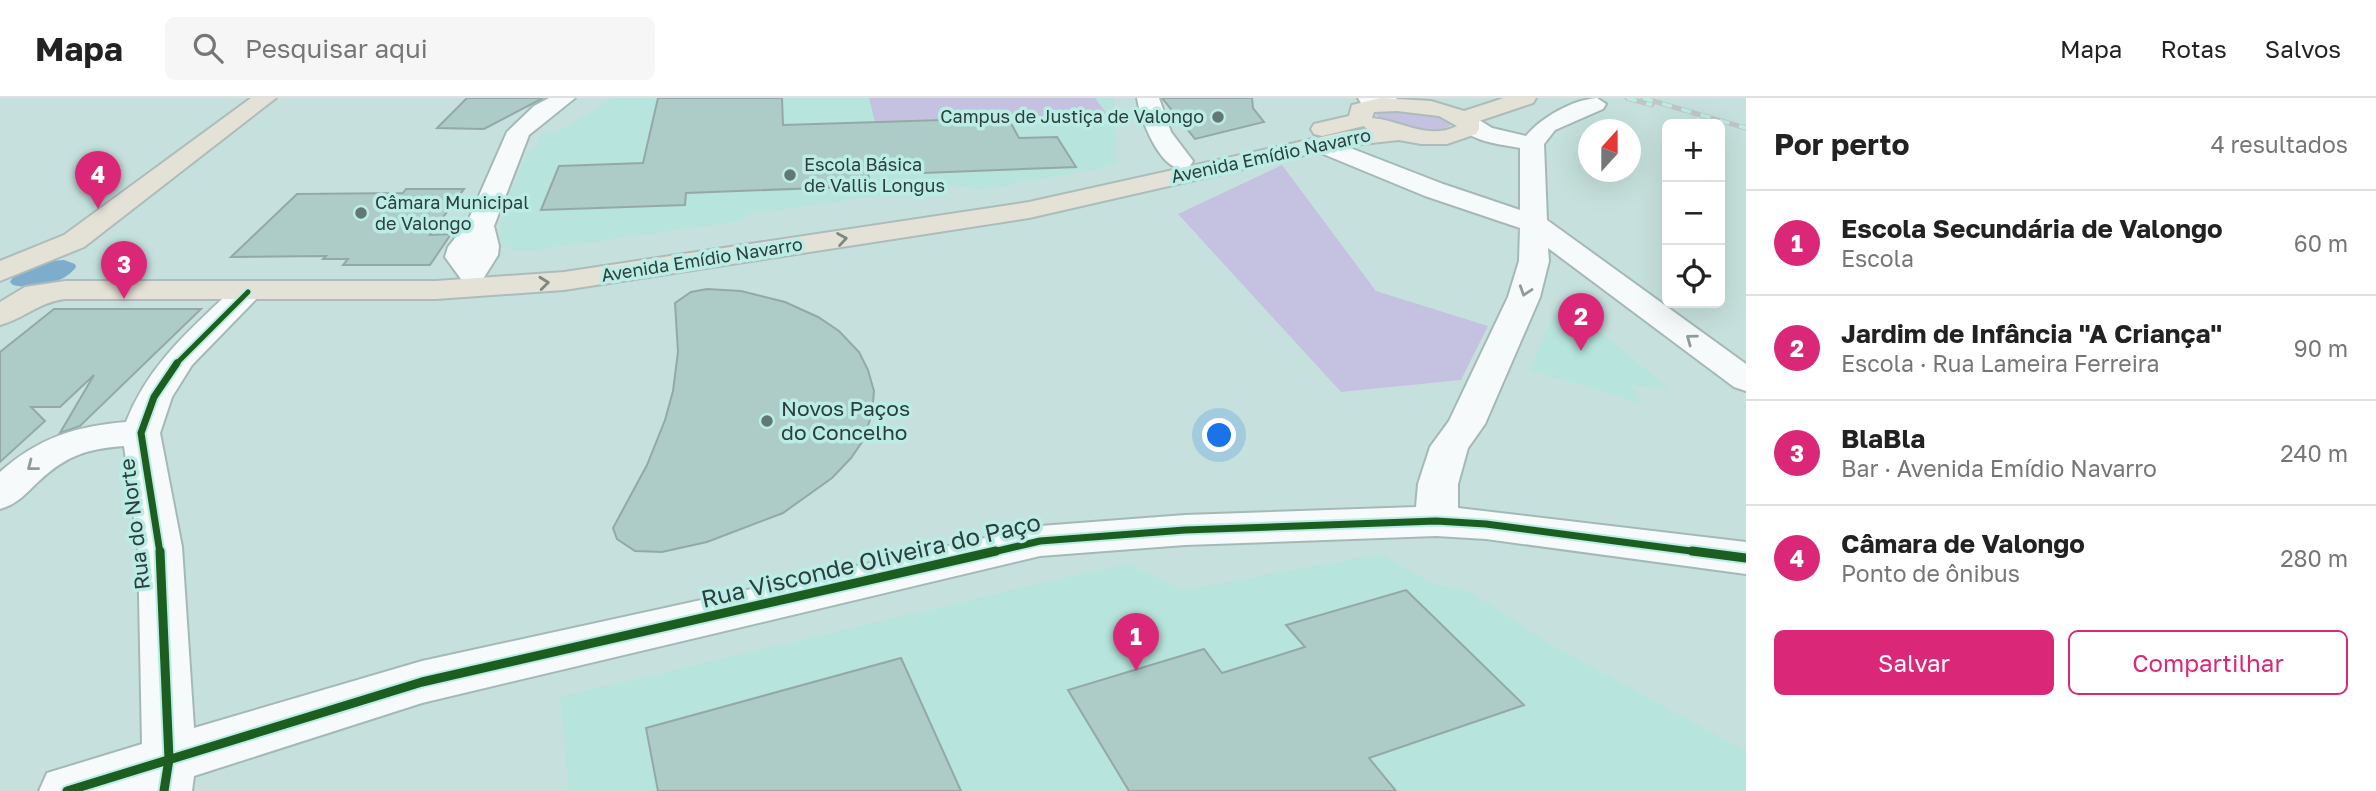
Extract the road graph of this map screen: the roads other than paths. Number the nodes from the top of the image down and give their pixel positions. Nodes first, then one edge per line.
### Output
1 (265, 98) edge
2 (285, 98) edge
3 (563, 98) edge
4 (1148, 98) edge
5 (1460, 98) edge
6 (1523, 99) edge
7 (1421, 103) junction
8 (1367, 104) edge
9 (1595, 104) dead end
10 (1465, 128) junction
11 (1399, 133) junction
12 (1319, 144) junction
13 (1532, 144) junction
14 (1181, 161) junction
15 (929, 215) junction
16 (1534, 224) junction
17 (94, 260) junction
18 (14, 264) edge
19 (469, 281) junction
20 (248, 292) junction
21 (36, 294) junction
22 (0, 296) edge
23 (0, 315) edge
24 (179, 359) junction
25 (1746, 380) edge
26 (141, 433) junction
27 (85, 438) junction
28 (0, 495) edge
29 (1436, 521) junction
30 (1746, 558) edge
31 (166, 775) edge
32 (67, 791) edge

1 - 18 main road
2 - 17 main road
3 - 19 street
4 - 14 street
5 - 7 main road, Avenida Emídio Navarro
6 - 10 main road, Avenida Emídio Navarro
7 - 8 main road, Avenida Emídio Navarro
7 - 10 main road, Avenida Emídio Navarro
8 - 11 main road, Avenida Emídio Navarro
8 - 14 main road, Avenida Emídio Navarro
9 - 13 street
10 - 11 main road, Avenida Emídio Navarro
10 - 13 street
11 - 12 main road, Avenida Emídio Navarro
12 - 15 main road, Avenida Emídio Navarro
12 - 16 street
13 - 16 street
14 - 15 main road, Avenida Emídio Navarro
15 - 19 main road, Avenida Emídio Navarro
25 -> 16 street
16 -> 29 street
17 - 18 main road, Avenida Emídio Navarro
17 - 19 main road, Avenida Emídio Navarro
17 - 21 main road
19 - 20 main road, Avenida Emídio Navarro
20 - 21 main road, Avenida Emídio Navarro
20 - 24 street, Rua do Norte
21 - 22 main road
21 - 23 main road
24 - 26 street, Rua do Norte
24 - 27 street, Rua do Norte
26 - 27 street
26 - 31 street, Rua do Norte
27 -> 28 street
29 - 30 street, Rua Visconde Oliveira do Paço
29 - 31 street, Rua Visconde Oliveira do Paço
31 - 32 street, Rua Visconde Oliveira do Paço

